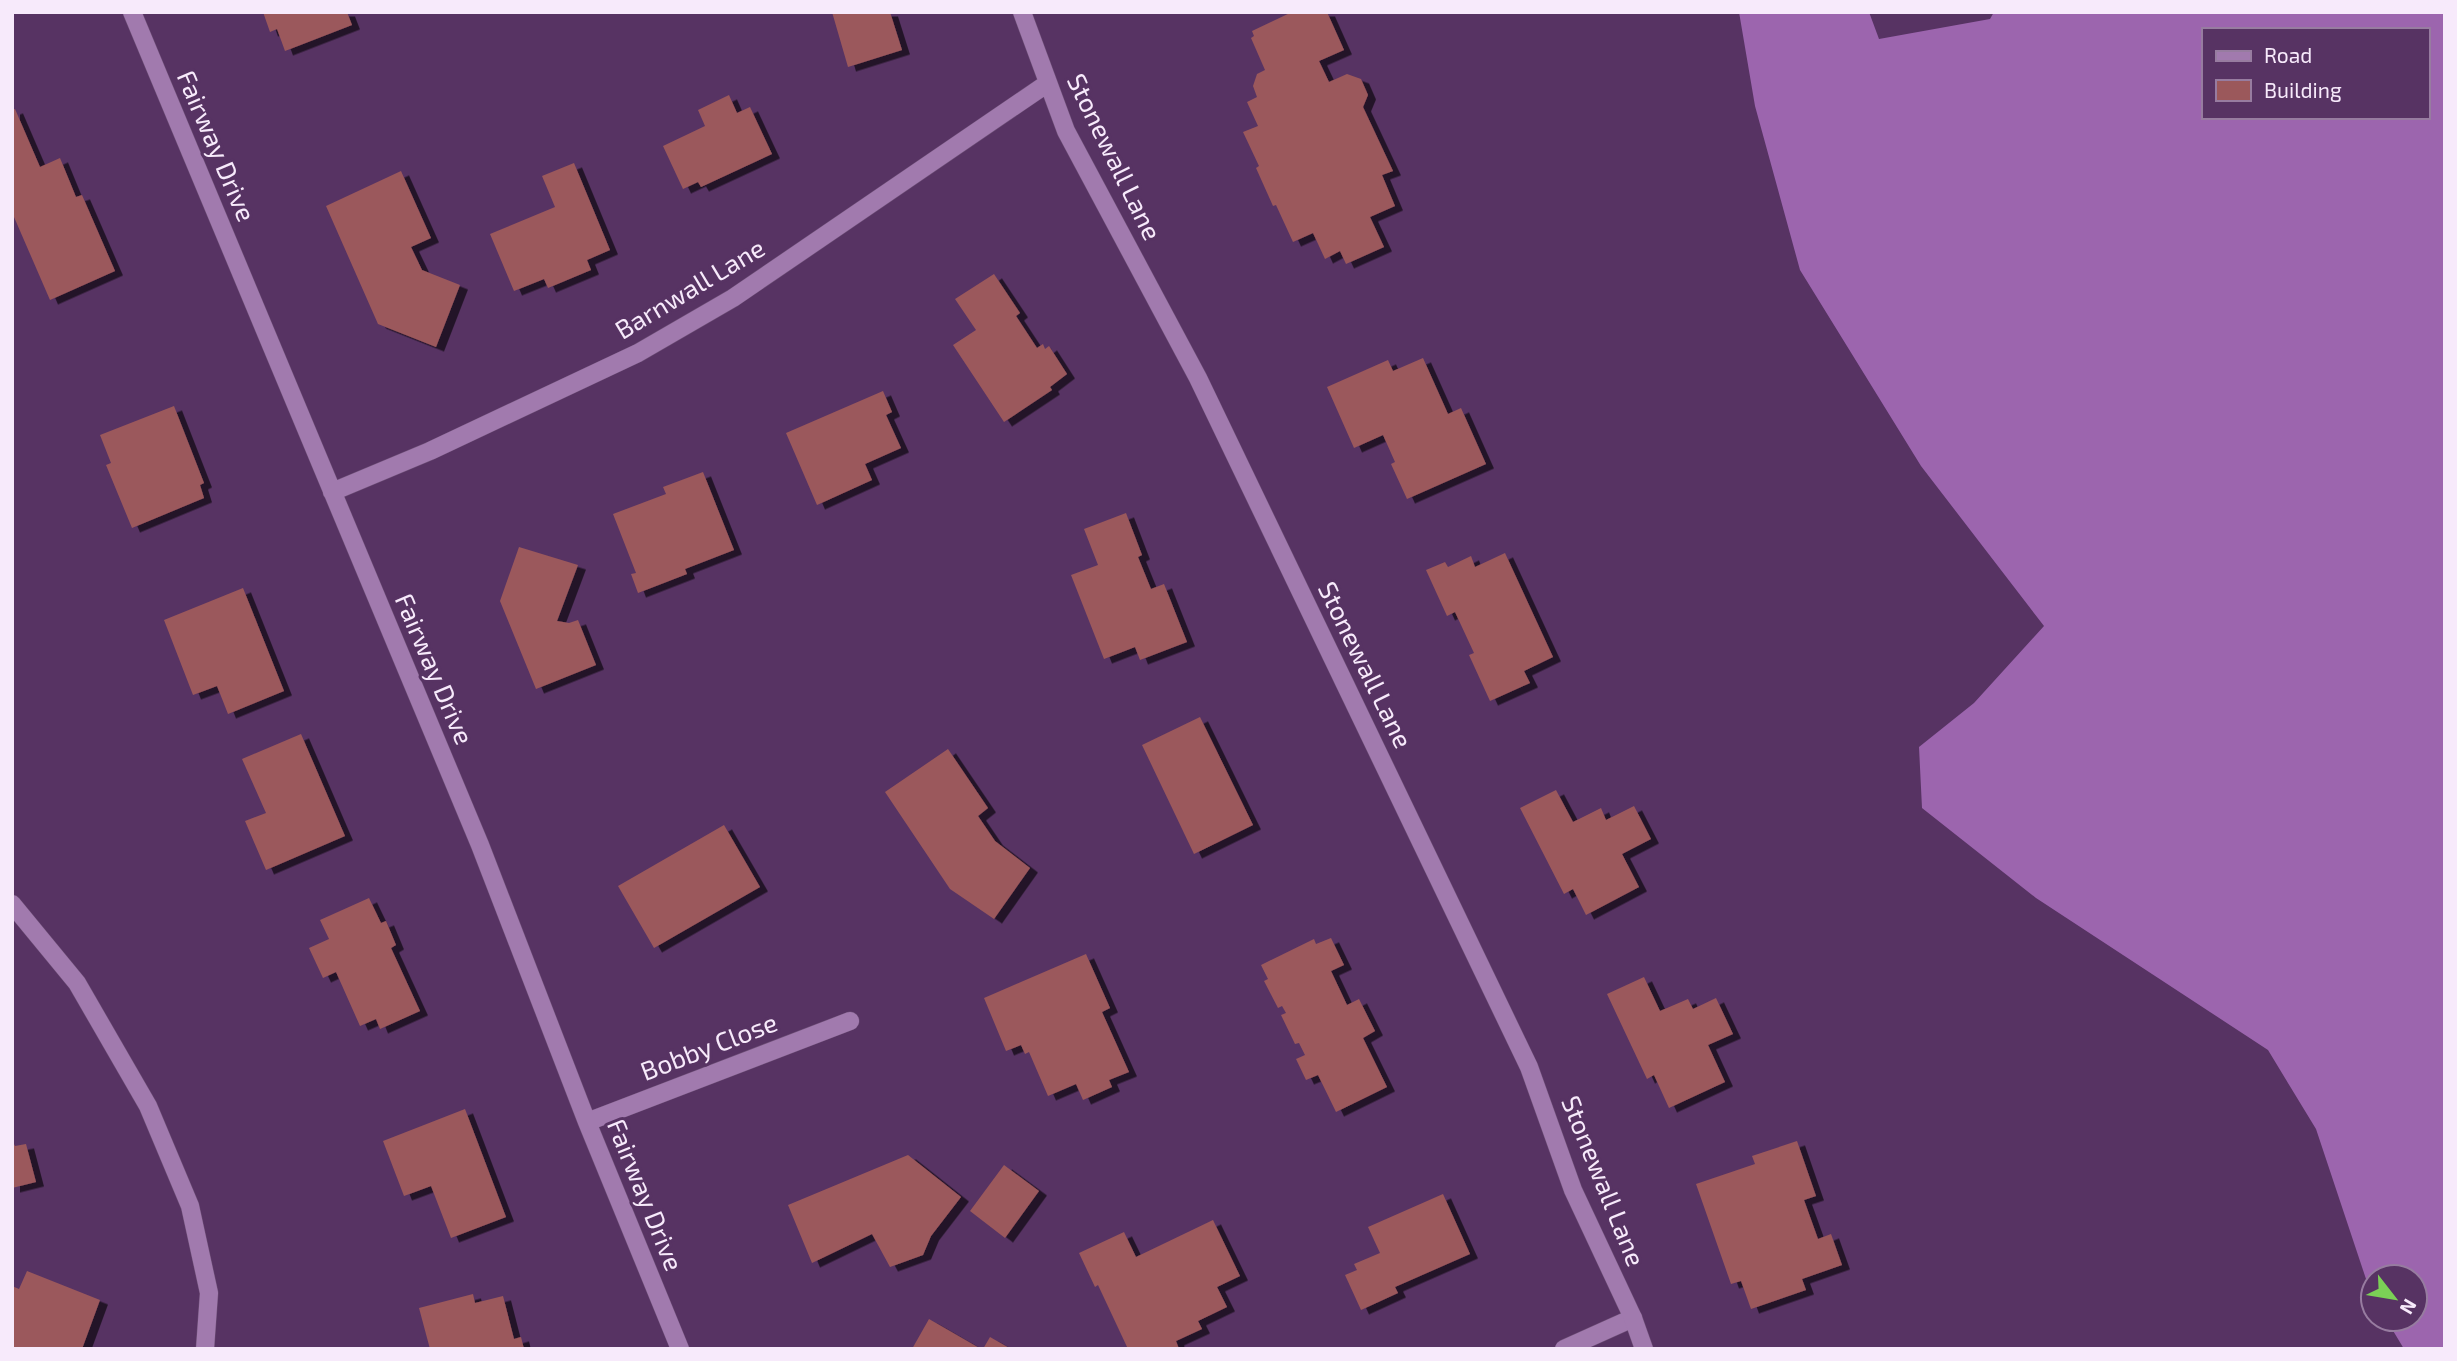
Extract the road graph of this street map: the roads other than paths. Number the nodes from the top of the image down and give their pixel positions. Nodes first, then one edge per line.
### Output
1 (132, 12) edge
2 (1022, 12) edge
3 (1048, 83) junction
4 (332, 492) junction
5 (12, 904) edge
6 (850, 1021) dead end
7 (586, 1122) junction
8 (1633, 1318) junction
9 (205, 1349) edge
10 (680, 1349) edge
11 (1564, 1349) edge
12 (1644, 1349) edge

1 - 4 street, Fairway Drive
2 - 3 street, Stonewall Lane
3 - 4 street, Barnwall Lane
3 - 8 street, Stonewall Lane
4 - 7 street, Fairway Drive
5 - 9 street
6 - 7 street, Bobby Close
7 - 10 street, Fairway Drive
8 - 11 street
8 - 12 street, Stonewall Lane

